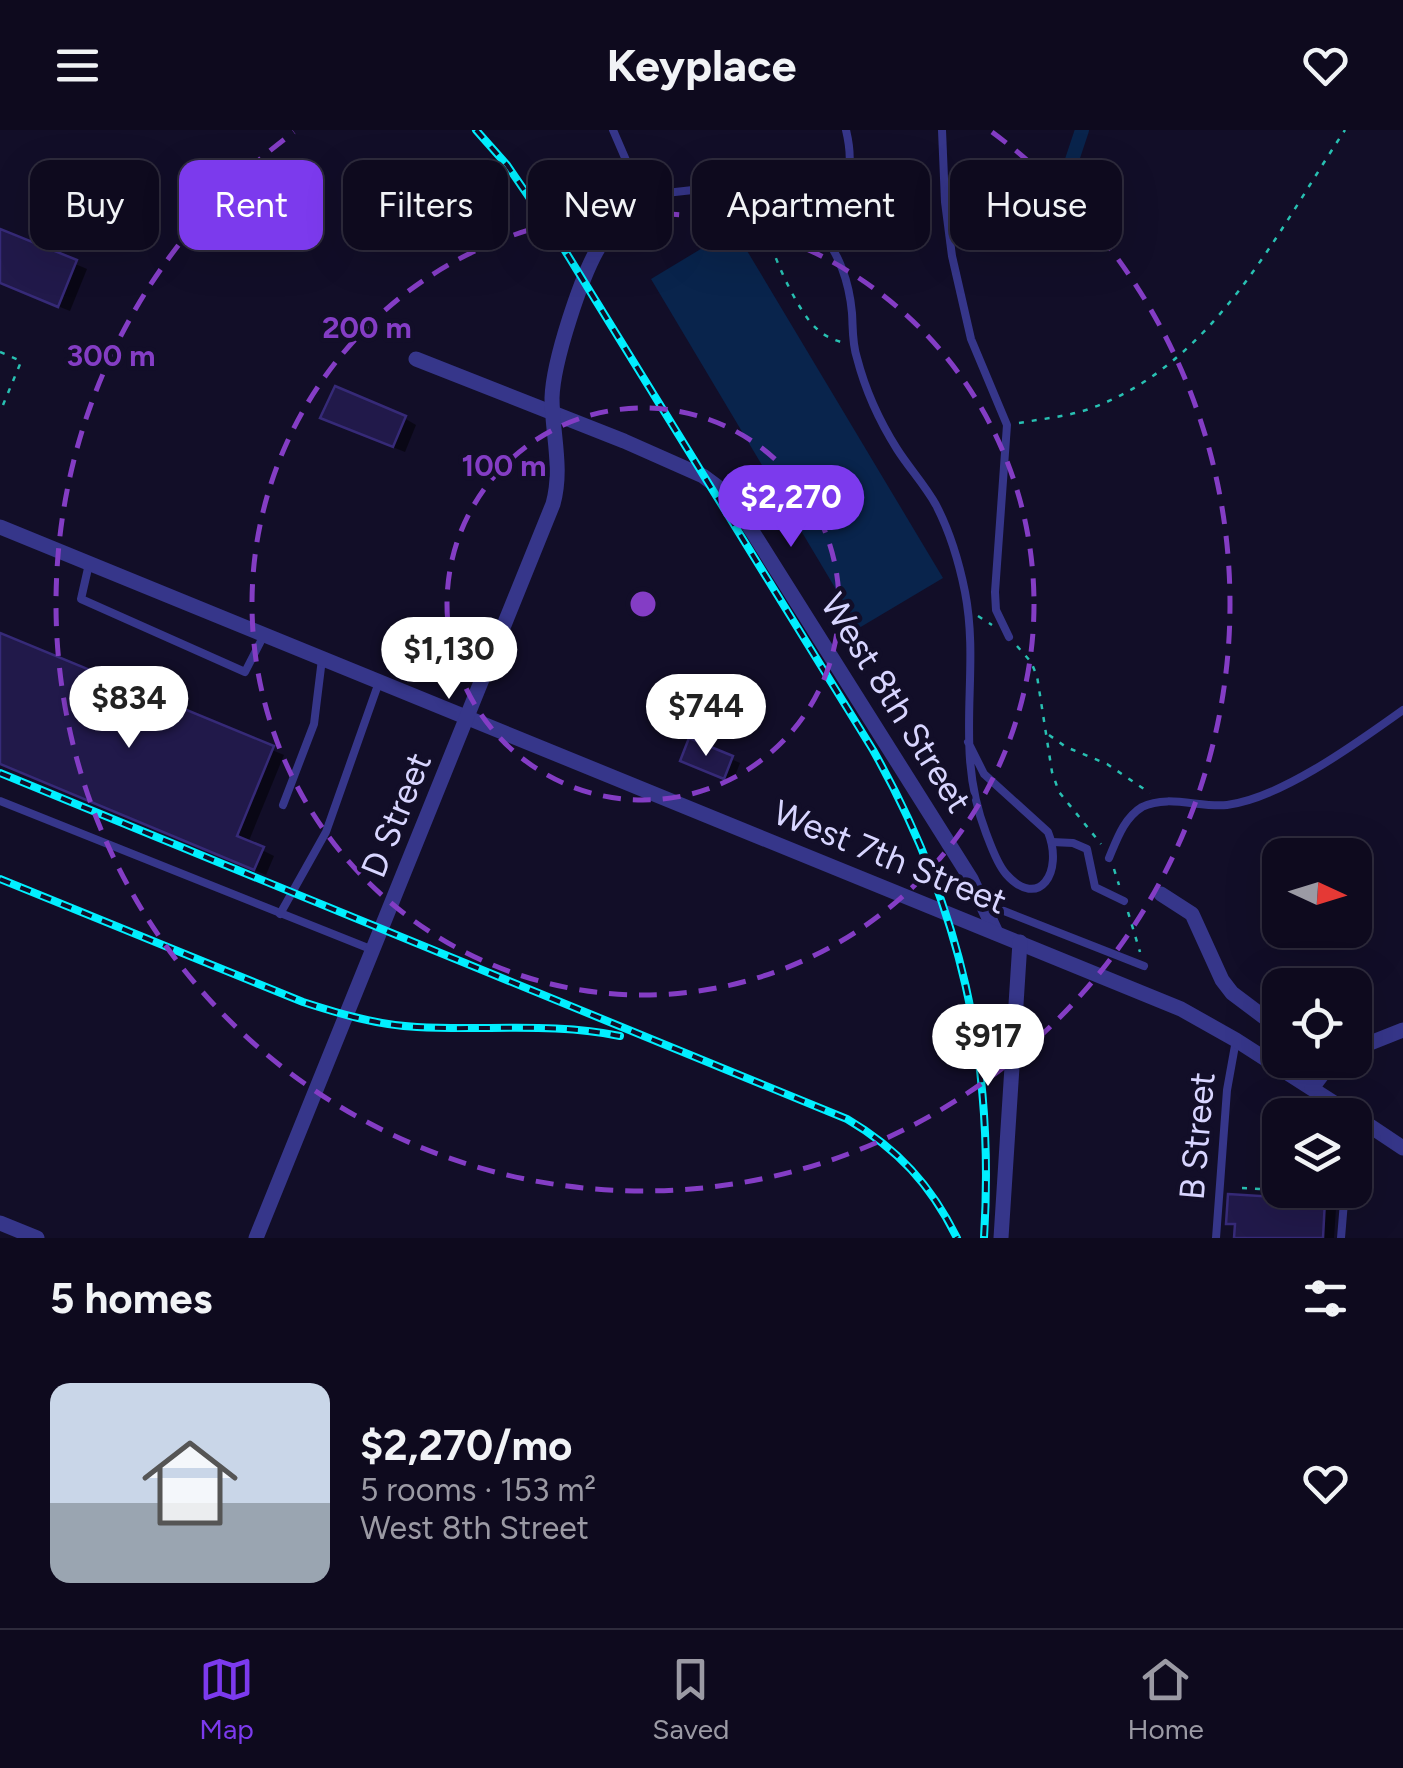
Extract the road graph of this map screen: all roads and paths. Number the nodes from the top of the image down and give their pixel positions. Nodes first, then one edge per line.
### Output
1 (613, 130) edge
2 (846, 130) edge
3 (942, 130) edge
4 (1345, 130) edge
5 (626, 160) edge
6 (851, 160) edge
7 (598, 250) edge
8 (772, 250) edge
9 (833, 250) edge
10 (854, 345) junction
11 (0, 352) edge
12 (416, 359) dead end
13 (3, 404) dead end
14 (552, 415) junction
15 (1007, 425) junction
16 (0, 527) edge
17 (90, 564) junction
18 (968, 609) junction
19 (264, 635) junction
20 (1009, 637) junction
21 (322, 658) junction
22 (379, 682) junction
23 (1403, 710) edge
24 (467, 718) junction
25 (1046, 733) junction
26 (968, 742) junction
27 (0, 801) edge
28 (1164, 802) junction
29 (283, 805) dead end
30 (1052, 842) junction
31 (1109, 858) junction
32 (1161, 894) dead end
33 (1124, 900) junction
34 (1004, 911) dead end
35 (280, 914) junction
36 (996, 933) junction
37 (1020, 942) junction
38 (373, 950) junction
39 (1144, 966) joint
40 (1262, 1016) edge
41 (1403, 1030) edge
42 (1236, 1040) junction
43 (1372, 1042) edge
44 (1318, 1078) edge
45 (1312, 1088) junction
46 (1327, 1098) edge
47 (1372, 1128) edge
48 (1403, 1148) edge
49 (1242, 1188) dead end
50 (1262, 1189) edge
51 (1342, 1208) edge
52 (0, 1224) edge
53 (37, 1238) edge
54 (256, 1238) edge
55 (1000, 1238) edge
56 (1216, 1238) edge
57 (1340, 1238) edge

1 - 5 lane
2 - 6 lane
3 - 15 lane
4 - 15 path
7 - 14 street, D Street
8 - 10 path
9 - 10 lane
10 - 18 lane
11 - 13 path
12 - 14 street, West 8th Street
14 - 24 street, D Street
14 - 36 street, West 8th Street
15 - 20 lane
16 - 17 street, West 7th Street
17 - 19 street, West 7th Street
17 - 19 lane
18 - 20 path
18 - 26 lane
19 - 21 street, West 7th Street
20 - 25 path
21 - 22 street, West 7th Street
21 - 29 lane
22 - 24 street, West 7th Street
22 - 35 lane
23 - 28 lane
24 - 36 street, West 7th Street
24 - 38 street, D Street
25 - 28 path
25 - 31 path
26 - 30 lane
26 - 30 lane
27 - 35 lane
28 - 31 lane
30 - 33 lane
31 - 33 path
32 - 40 street
33 - 39 path
34 - 39 lane
35 - 38 lane
36 - 37 street, West 7th Street
37 - 42 street, West 7th Street
37 - 55 street
38 - 54 street, D Street
41 - 43 street
42 - 45 street, West 7th Street
42 - 56 lane, B Street
44 - 45 street
45 - 46 street, West 7th Street
47 - 48 street, West 7th Street
49 - 50 path
51 - 57 lane
52 - 53 street

